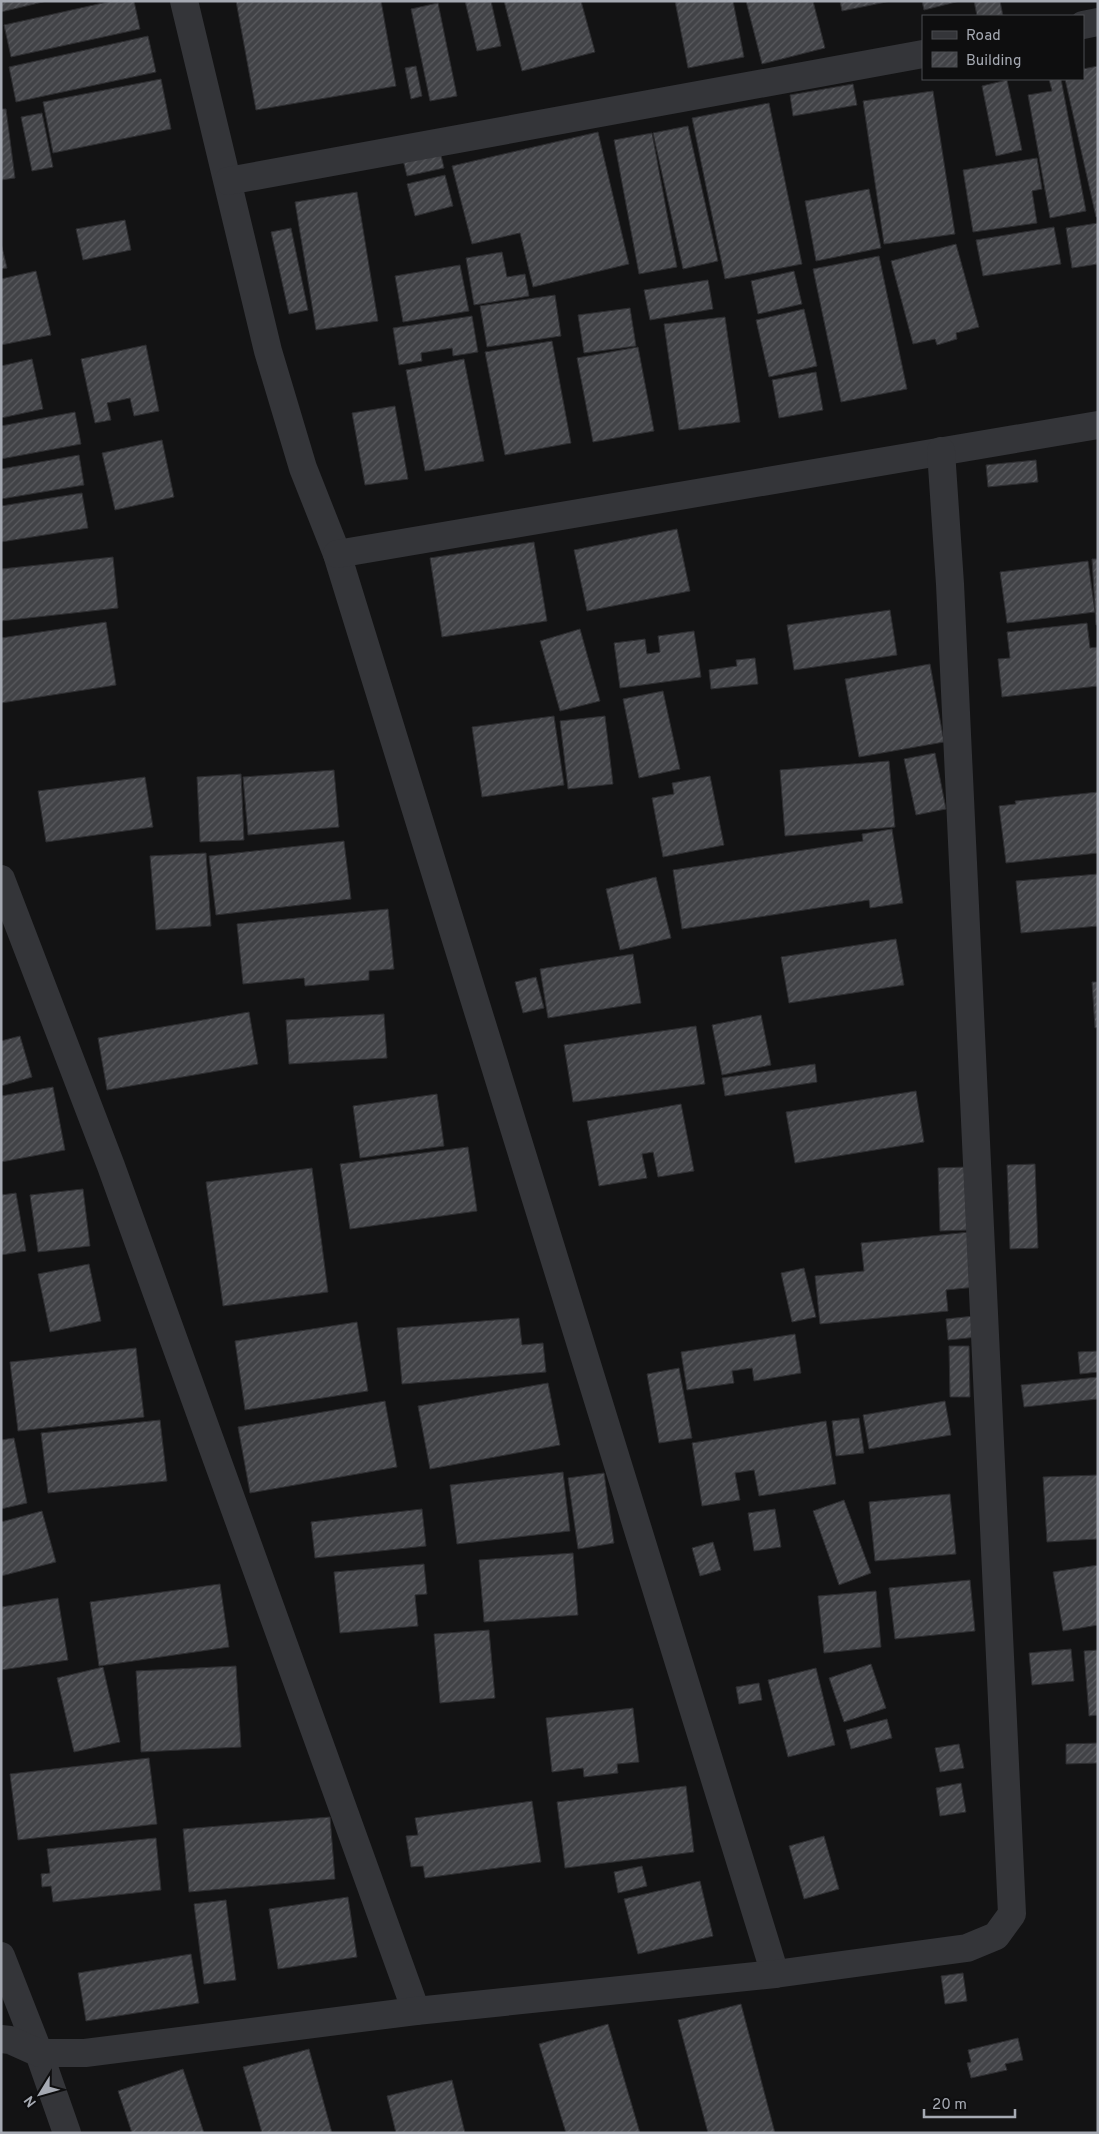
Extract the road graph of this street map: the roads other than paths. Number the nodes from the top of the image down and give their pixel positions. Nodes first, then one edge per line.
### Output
1 (184, 1) edge
2 (1098, 22) edge
3 (1084, 25) edge
4 (922, 54) edge
5 (228, 181) junction
6 (1098, 425) edge
7 (941, 451) junction
8 (337, 554) junction
9 (1, 879) edge
10 (1, 1956) edge
11 (775, 1974) junction
12 (416, 2011) junction
13 (1, 2039) edge
14 (39, 2053) junction
15 (66, 2133) edge

1 - 5 street
2 - 3 street
4 - 5 street
5 - 8 street
6 - 7 street
7 - 8 street
7 - 11 street
8 - 11 street
9 - 12 street
10 - 14 street
11 - 12 street
12 - 14 street
13 - 14 street
14 - 15 street

